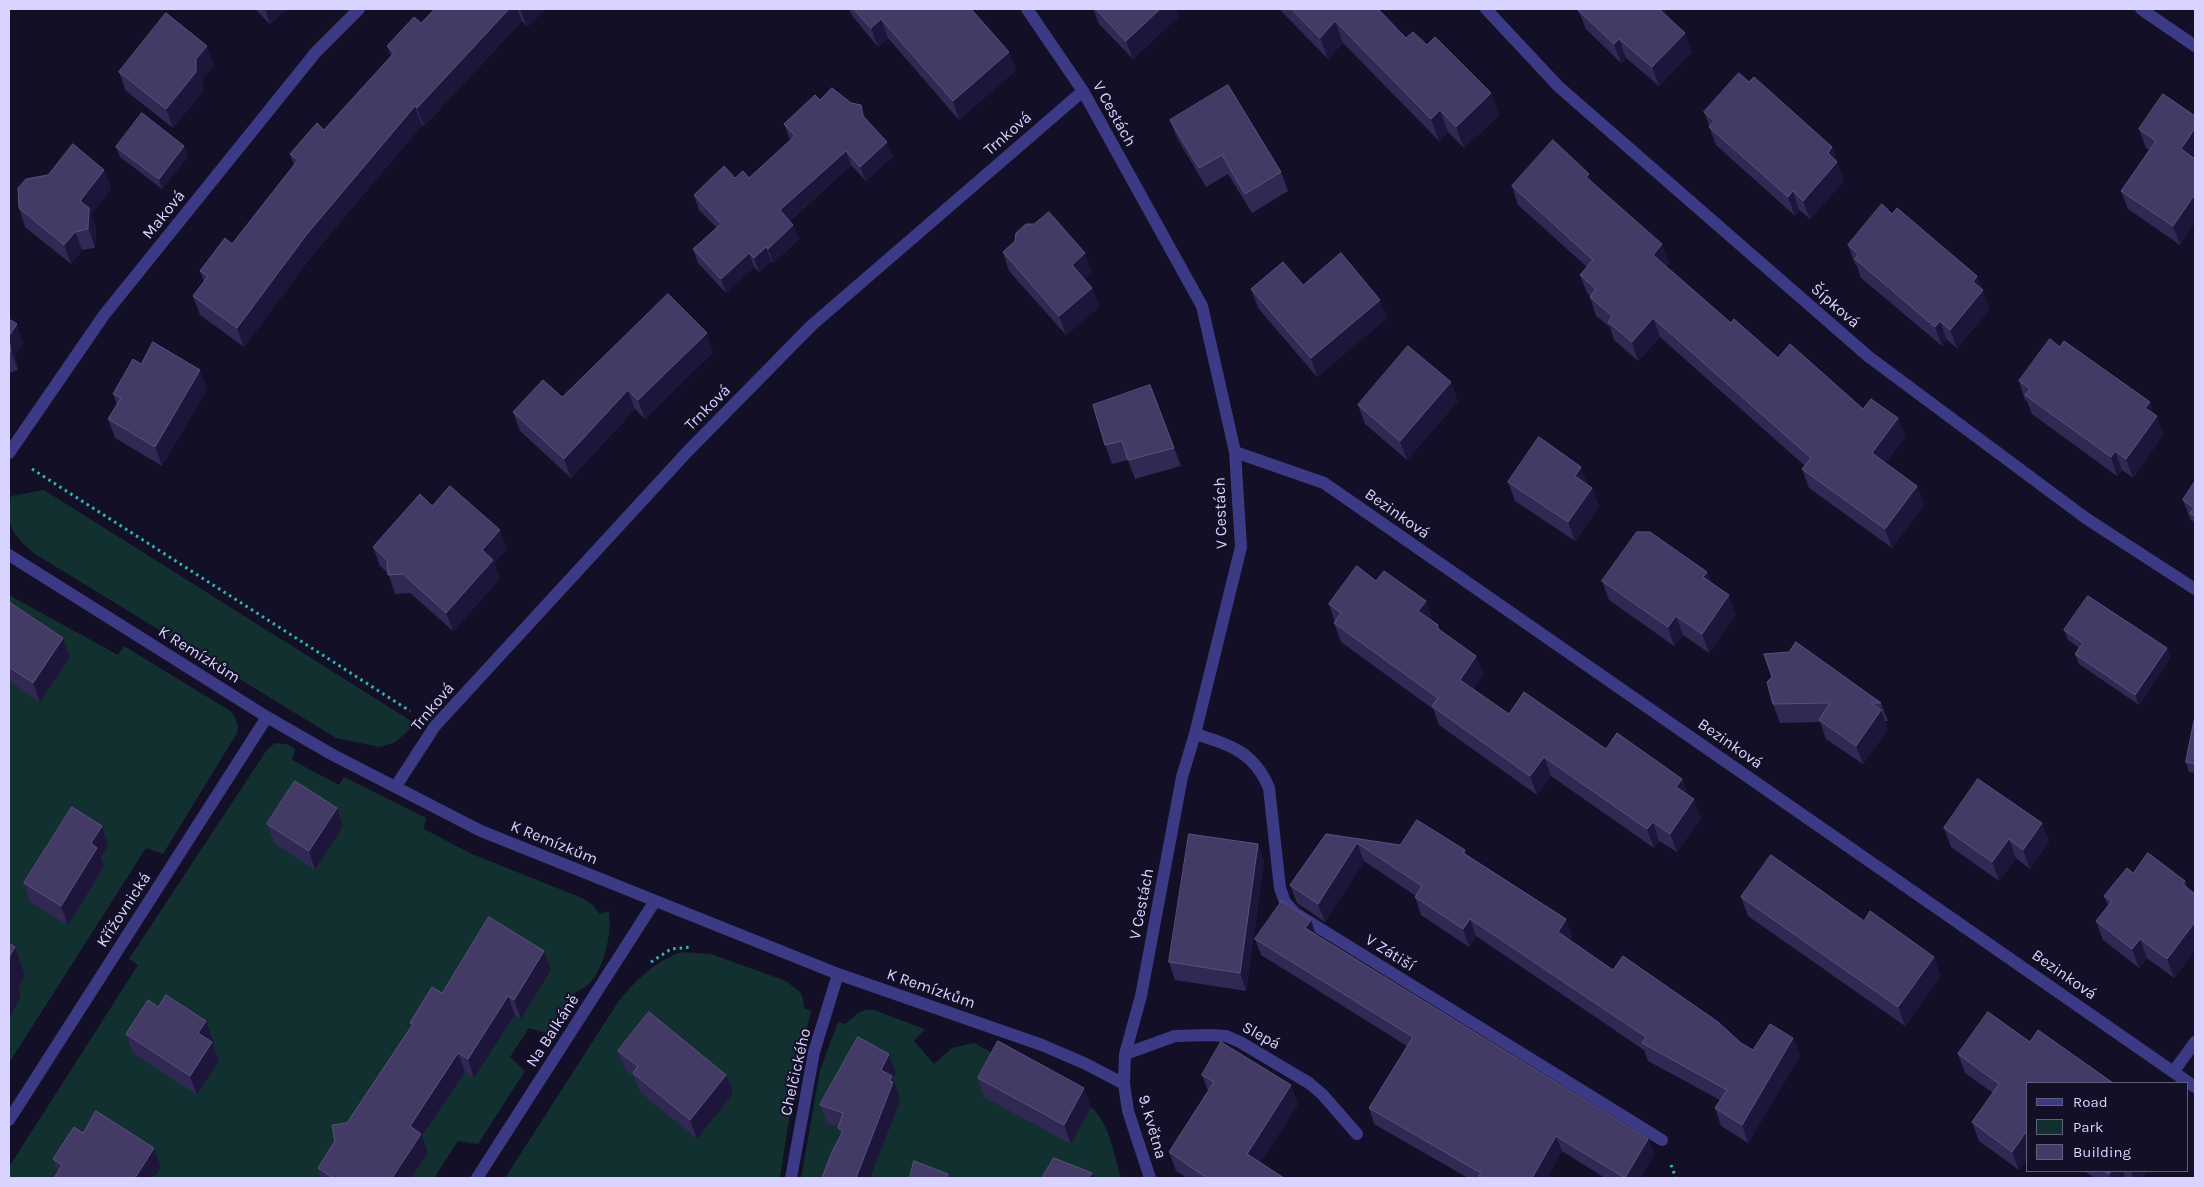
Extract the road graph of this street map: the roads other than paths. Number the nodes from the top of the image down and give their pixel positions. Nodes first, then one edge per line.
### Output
1 (359, 9) edge
2 (1026, 9) edge
3 (1486, 9) edge
4 (2141, 9) edge
5 (2195, 46) edge
6 (1083, 91) junction
7 (1235, 452) junction
8 (9, 453) edge
9 (9, 555) edge
10 (2195, 589) edge
11 (267, 717) junction
12 (1195, 734) junction
13 (396, 786) junction
14 (655, 900) junction
15 (838, 974) junction
16 (2195, 1042) edge
17 (1125, 1054) junction
18 (2174, 1071) junction
19 (2188, 1082) edge
20 (1124, 1084) junction
21 (9, 1120) edge
22 (1356, 1134) dead end
23 (1662, 1140) dead end
24 (477, 1178) edge
25 (791, 1178) edge
26 (1150, 1178) edge

1 - 8 street, Maková
2 - 6 street, V Cestách
3 - 10 street, Šípková
4 - 5 street
6 - 7 street, V Cestách
6 - 13 street, Trnková
7 - 12 street, V Cestách
7 - 18 street, Bezinková
9 - 11 street, K Remízkům
11 - 13 street, K Remízkům
11 - 21 street, Křížovnická
12 - 17 street, V Cestách
12 - 23 street, V Zátiší
13 - 14 street, K Remízkům
14 - 15 street, K Remízkům
14 - 24 street, Na Balkáně
15 - 20 street, K Remízkům
15 - 25 street, Chelčického
16 - 18 street
17 - 20 street, 9. května
17 - 22 street, Slepá
18 - 19 street, Bezinková
20 - 26 street, 9. května

